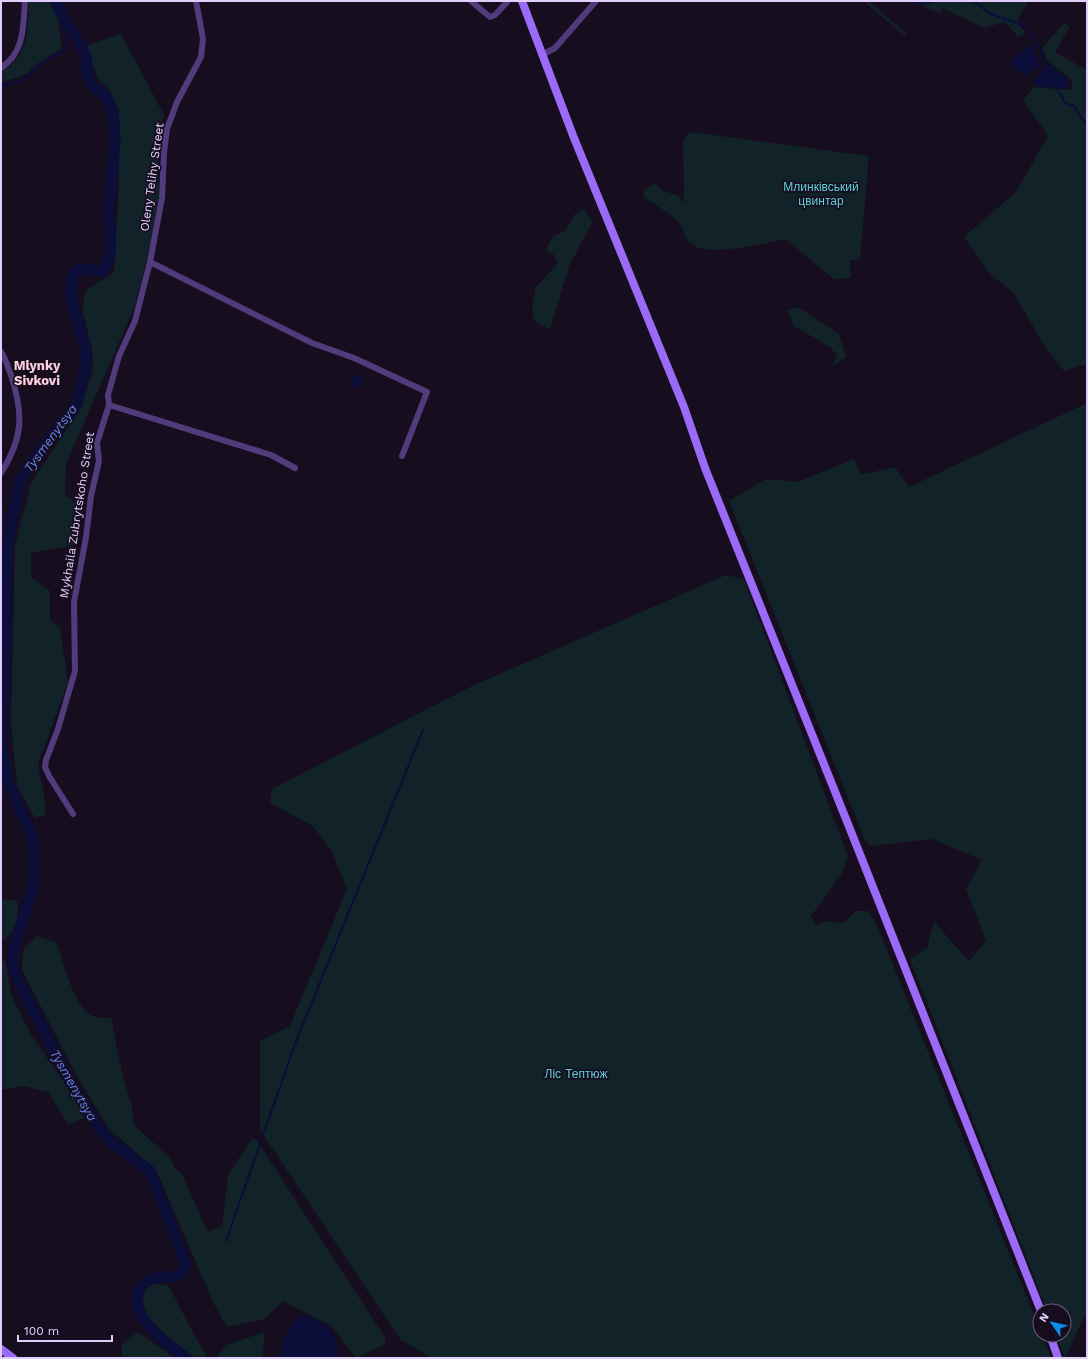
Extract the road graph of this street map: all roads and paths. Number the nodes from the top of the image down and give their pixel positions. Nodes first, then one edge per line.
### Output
1 (25, 1) edge
2 (196, 1) edge
3 (471, 1) edge
4 (508, 1) edge
5 (522, 1) edge
6 (596, 1) edge
7 (544, 54) junction
8 (1, 68) edge
9 (150, 262) junction
10 (1, 352) edge
11 (109, 405) junction
12 (402, 456) dead end
13 (295, 468) dead end
14 (1, 473) edge
15 (73, 814) dead end
16 (1037, 1303) edge
17 (1053, 1343) edge
18 (1, 1349) edge
19 (13, 1358) edge
20 (1058, 1358) edge

1 - 8 street
2 - 9 street, Oleny Telihy Street
3 - 4 street
5 - 7 street
6 - 7 street
7 - 16 street
9 - 11 street, Oleny Telihy Street
9 - 12 street
10 - 14 street
11 - 13 street
11 - 15 street, Mykhaila Zubrytskoho Street
17 - 20 street
18 - 19 street

